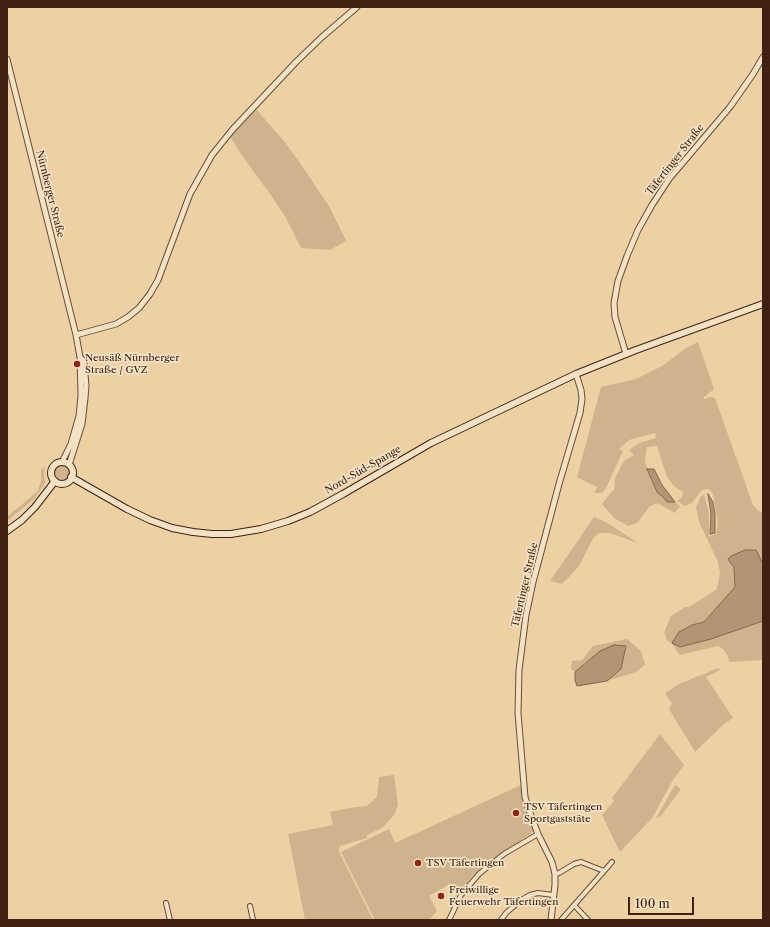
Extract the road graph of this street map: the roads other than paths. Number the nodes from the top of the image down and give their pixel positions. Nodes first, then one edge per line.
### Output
1 (357, 7) edge
2 (763, 57) edge
3 (7, 58) edge
4 (763, 304) edge
5 (76, 335) junction
6 (626, 354) junction
7 (576, 374) junction
8 (81, 416) junction
9 (62, 462) junction
10 (70, 465) junction
11 (71, 478) junction
12 (56, 481) junction
13 (7, 531) edge
14 (538, 834) junction
15 (612, 862) dead end
16 (604, 871) junction
17 (555, 874) junction
18 (554, 896) junction
19 (166, 903) dead end
20 (574, 905) junction
21 (250, 906) dead end
22 (170, 920) edge
23 (253, 920) edge
24 (449, 920) edge
25 (501, 920) edge
26 (551, 920) edge
27 (561, 920) edge
28 (588, 920) edge

1 - 5 street
2 - 6 street, Täfertinger Straße
3 - 5 street, Nürnberger Straße
4 - 6 main road, Nord-Süd-Spange
5 - 8 street, Nürnberger Straße
6 - 7 main road, Nord-Süd-Spange
7 - 11 main road, Nord-Süd-Spange
7 - 14 street, Täfertinger Straße
8 - 9 street
8 - 10 street
9 - 10 main road
9 - 12 main road
10 - 11 main road
11 - 12 main road
12 - 13 main road
14 - 17 street, Täfertinger Straße
14 - 24 street
15 - 16 street
16 - 17 street
16 - 20 street
17 - 18 street, Täfertinger Straße
18 - 25 street
18 - 26 street, Täfertinger Straße
19 - 22 street
20 - 27 street
20 - 28 street
21 - 23 street

